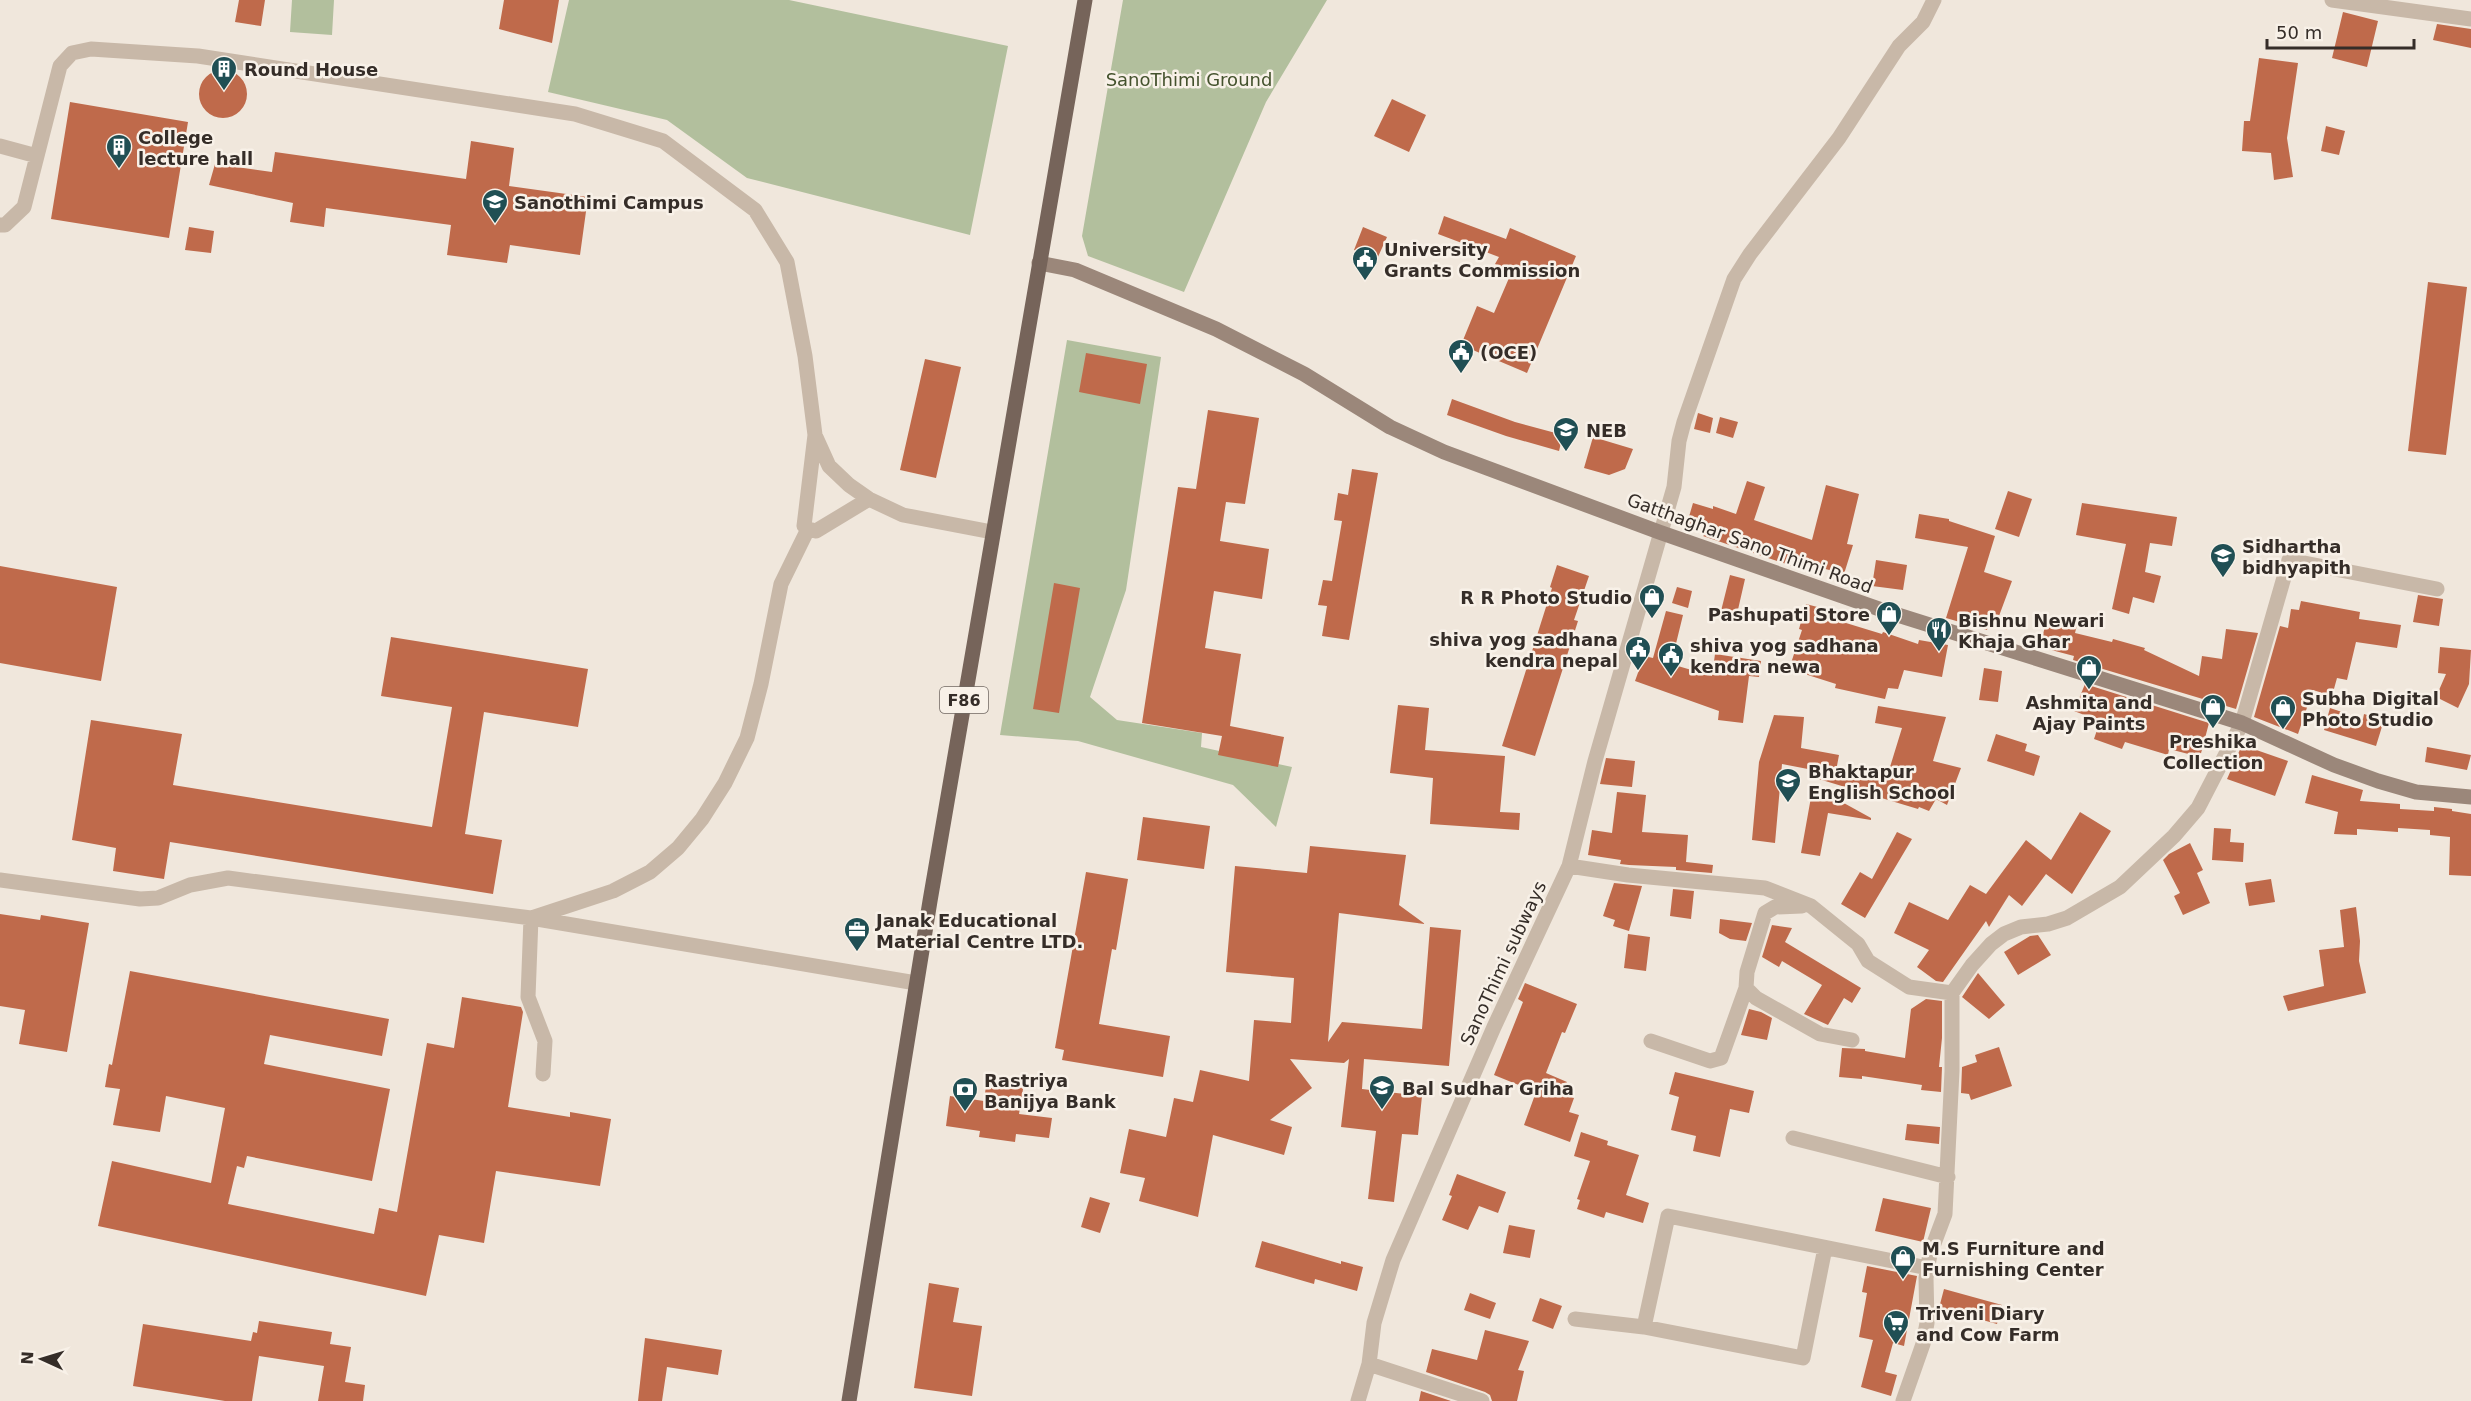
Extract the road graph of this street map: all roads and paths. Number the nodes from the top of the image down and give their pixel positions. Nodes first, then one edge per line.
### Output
1 (1085, 0) edge
2 (1934, 0) edge
3 (2332, 0) edge
4 (2471, 19) edge
5 (0, 146) edge
6 (37, 156) junction
7 (0, 225) edge
8 (1039, 264) junction
9 (815, 435) junction
10 (869, 499) junction
11 (808, 529) junction
12 (992, 532) junction
13 (1659, 532) junction
14 (2437, 589) dead end
15 (2242, 723) junction
16 (2471, 797) edge
17 (1569, 866) junction
18 (0, 880) edge
19 (1811, 906) junction
20 (531, 918) junction
21 (916, 983) junction
22 (1746, 988) junction
23 (1952, 993) junction
24 (1852, 1040) dead end
25 (1651, 1041) dead end
26 (543, 1074) dead end
27 (1793, 1138) dead end
28 (1948, 1177) junction
29 (1825, 1248) junction
30 (1928, 1268) junction
31 (1575, 1319) dead end
32 (1644, 1327) junction
33 (1369, 1364) junction
34 (849, 1401) edge
35 (1358, 1401) edge
36 (1482, 1401) edge
37 (1903, 1401) edge

1 - 8 main road, F86
2 - 13 street, SanoThimi subways
3 - 4 street
5 - 6 street
6 - 7 street
6 - 9 street
8 - 12 main road, F86
8 - 13 main road, Gatthaghar Sano Thimi Road
9 - 10 street
9 - 11 street
10 - 11 street
10 - 12 street
11 - 20 street
12 - 21 main road, F86
13 - 15 main road, Gatthaghar Sano Thimi Road
13 - 17 street, SanoThimi subways
14 - 15 street
15 - 16 main road, Gatthaghar Sano Thimi Road
15 - 23 street
17 - 19 street
17 - 33 street, SanoThimi subways
18 - 20 street
19 - 22 street
19 - 23 street
20 - 21 street
20 - 26 street
21 - 34 main road, F86
22 - 24 street
22 - 25 street
23 - 28 street
27 - 28 street
28 - 30 street
29 - 30 street
29 - 32 street
29 - 32 street
30 - 37 street
31 - 32 street
33 - 35 street, SanoThimi subways
33 - 36 street

